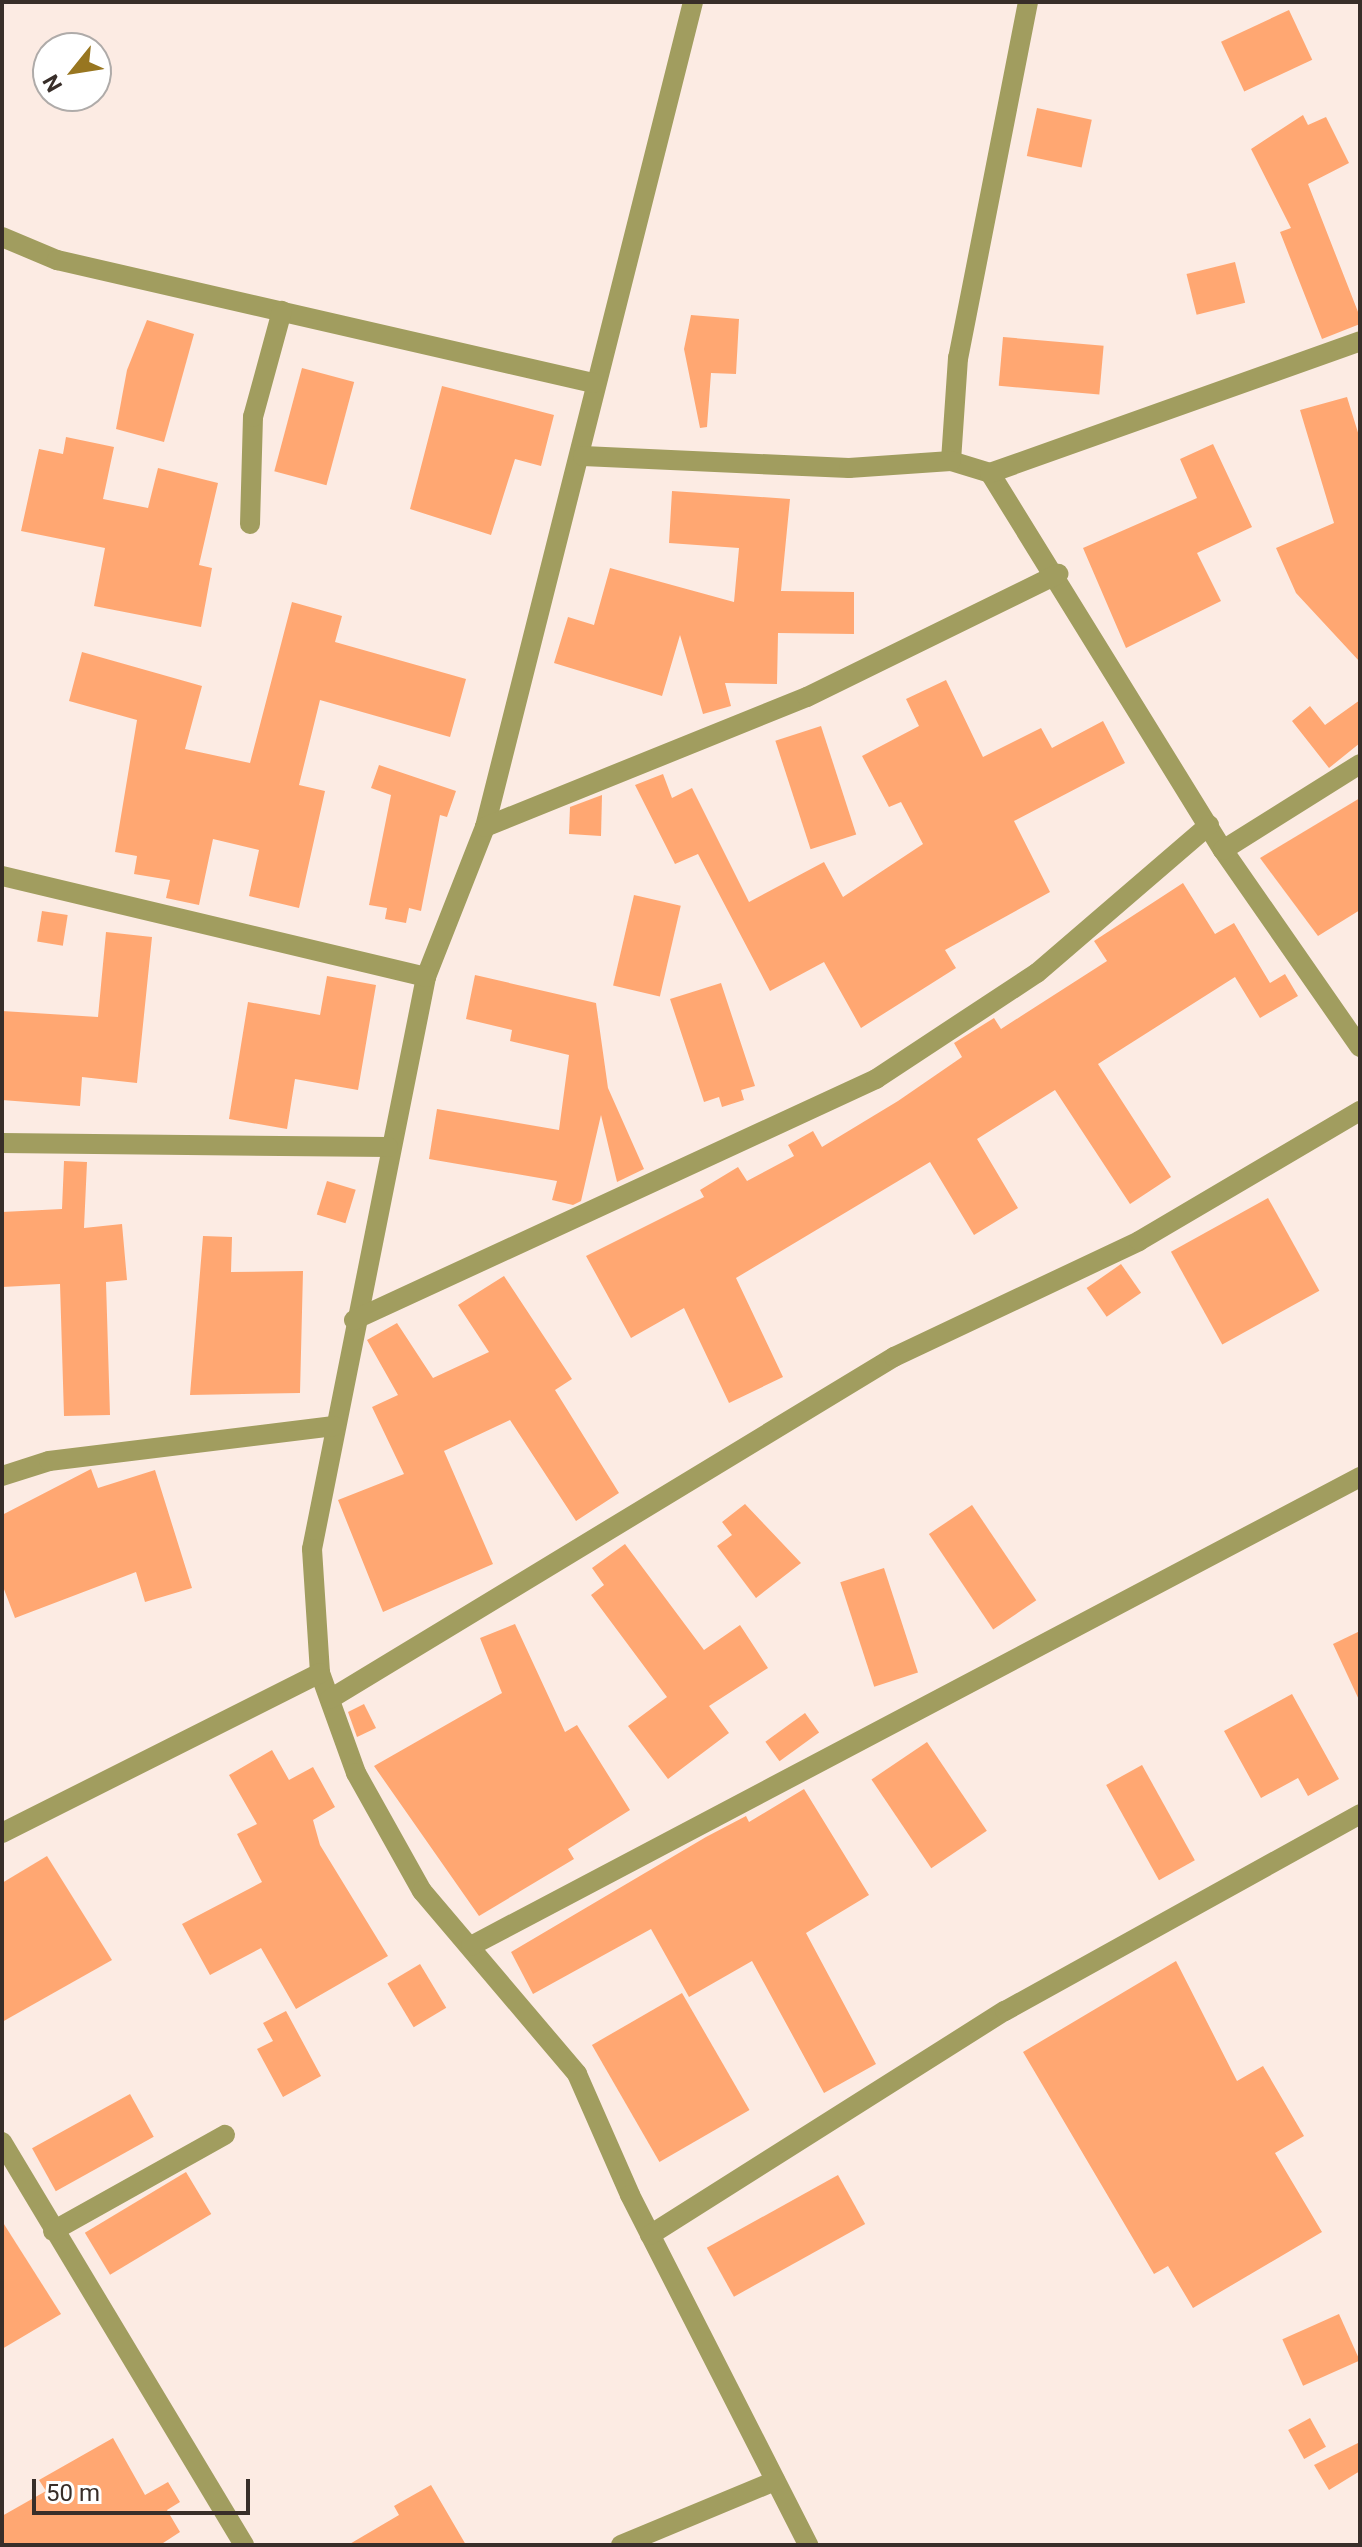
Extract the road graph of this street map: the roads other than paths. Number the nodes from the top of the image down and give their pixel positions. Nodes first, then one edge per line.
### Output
1 (693, 2) edge
2 (1028, 2) edge
3 (2, 237) edge
4 (282, 311) junction
5 (1360, 341) edge
6 (593, 383) junction
7 (583, 456) junction
8 (951, 461) junction
9 (990, 473) junction
10 (250, 524) dead end
11 (1058, 574) junction
12 (1360, 764) edge
13 (1209, 825) junction
14 (485, 827) junction
15 (1223, 850) junction
16 (2, 876) edge
17 (426, 977) junction
18 (1360, 1047) edge
19 (1360, 1111) edge
20 (2, 1143) edge
21 (388, 1147) junction
22 (354, 1320) junction
23 (334, 1426) junction
24 (2, 1476) edge
25 (1360, 1477) edge
26 (320, 1673) junction
27 (330, 1699) junction
28 (1360, 1814) edge
29 (2, 1833) edge
30 (471, 1946) junction
31 (225, 2135) dead end
32 (2, 2142) edge
33 (53, 2231) junction
34 (650, 2235) junction
35 (775, 2481) junction
36 (244, 2545) edge
37 (621, 2545) edge
38 (808, 2545) edge

1 - 6 street
2 - 8 street
3 - 4 street
4 - 6 street
4 - 10 street
5 - 9 street
6 - 7 street
7 - 8 street
7 - 14 street
8 - 9 street
9 - 11 street
11 - 13 street
11 - 14 street
12 - 15 street
13 - 15 street
13 - 22 street
14 - 17 street
15 - 18 street
16 - 17 street
17 - 21 street
19 - 27 street
20 - 21 street
21 - 22 street
22 - 23 street
23 - 24 street
23 - 26 street
25 - 30 street
26 - 27 street
26 - 29 street
27 - 30 street
28 - 34 street
30 - 34 street
31 - 33 street
32 - 33 street
33 - 36 street
34 - 35 street
35 - 37 street
35 - 38 street

